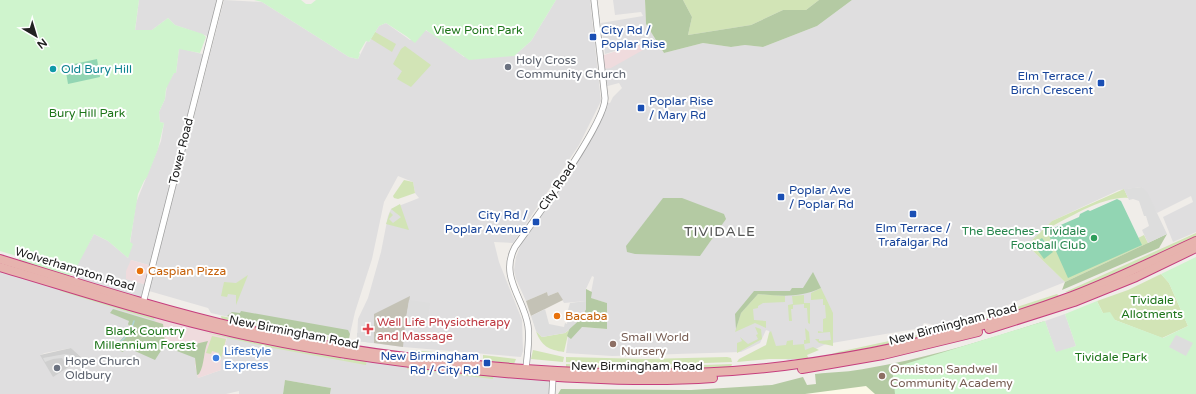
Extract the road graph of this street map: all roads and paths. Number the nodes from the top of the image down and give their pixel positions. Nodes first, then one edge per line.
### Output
1 (220, 0) edge
2 (594, 0) edge
3 (1196, 241) edge
4 (1196, 248) edge
5 (0, 259) edge
6 (0, 267) edge
7 (15, 267) junction
8 (50, 278) junction
9 (143, 303) junction
10 (136, 308) junction
11 (152, 312) junction
12 (931, 342) junction
13 (351, 353) junction
14 (525, 372) junction
15 (553, 374) junction
16 (552, 394) edge

1 - 9 street, Tower Road
2 - 14 street, City Road
3 - 12 highway, New Birmingham Road
4 - 12 highway, New Birmingham Road
5 - 7 highway, Wolverhampton Road
6 - 7 highway, Wolverhampton Road
7 - 8 highway, Wolverhampton Road
8 - 9 highway, Wolverhampton Road
8 - 10 highway, Wolverhampton Road
9 - 10 highway
9 - 11 highway
9 - 13 highway, New Birmingham Road
10 - 11 highway, New Birmingham Road
11 - 13 highway, New Birmingham Road
12 - 15 highway, New Birmingham Road
13 - 14 highway, New Birmingham Road
14 - 15 highway, New Birmingham Road
15 - 16 street

